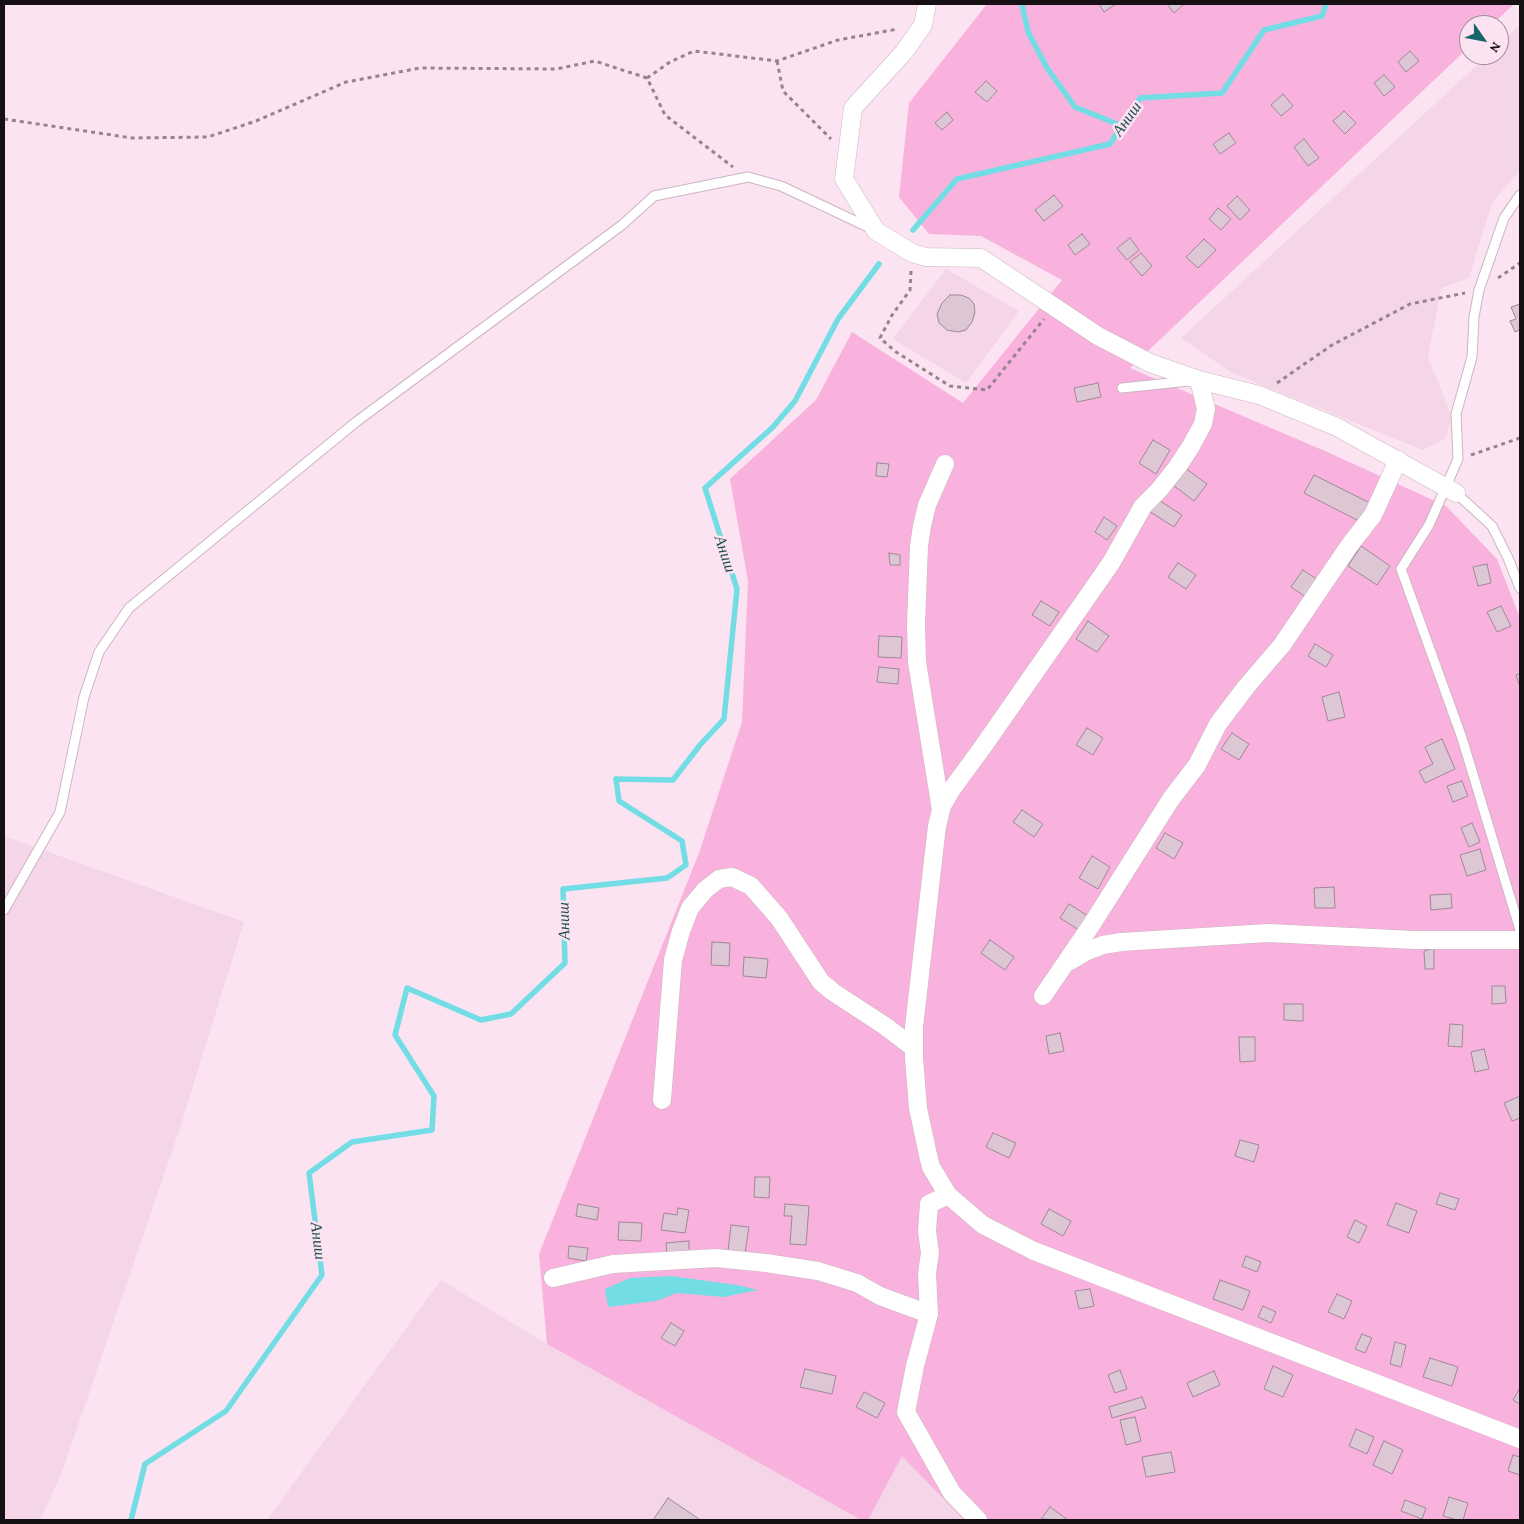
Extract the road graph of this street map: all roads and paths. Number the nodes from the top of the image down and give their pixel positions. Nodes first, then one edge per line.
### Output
1 (928, 4) edge
2 (923, 25) junction
3 (777, 61) junction
4 (647, 78) junction
5 (4, 119) edge
6 (847, 156) junction
7 (748, 177) junction
8 (1520, 195) edge
9 (876, 231) junction
10 (912, 253) junction
11 (1520, 263) edge
12 (1479, 290) junction
13 (1054, 306) junction
14 (1199, 380) junction
15 (1122, 388) dead end
16 (1259, 395) junction
17 (1520, 438) edge
18 (1458, 459) junction
19 (1398, 460) junction
20 (945, 464) dead end
21 (1451, 490) junction
22 (1520, 588) edge
23 (941, 810) junction
24 (4, 910) edge
25 (1520, 930) edge
26 (1520, 940) edge
27 (1065, 964) junction
28 (1043, 996) dead end
29 (914, 1048) junction
30 (662, 1100) dead end
31 (948, 1195) junction
32 (553, 1278) dead end
33 (929, 1314) junction
34 (1520, 1439) edge
35 (978, 1520) edge

1 - 2 street
2 - 3 path
2 - 6 street
3 - 4 path
3 - 6 path
4 - 5 path
4 - 7 path
6 - 9 street
7 - 9 lane
7 - 24 lane
8 - 12 lane
9 - 10 street
10 - 13 street
10 - 13 path
11 - 12 path
12 - 16 path
12 - 18 lane
13 - 14 street
14 - 15 lane
14 - 16 street
14 - 23 street
16 - 19 street
17 - 18 path
18 - 21 lane
19 - 21 street
19 - 27 street
20 - 23 street
21 - 22 lane
21 - 25 lane
23 - 29 street
26 - 27 street
27 - 28 street
29 - 30 street
29 - 31 street
31 - 33 street
31 - 34 street
32 - 33 street
33 - 35 street

